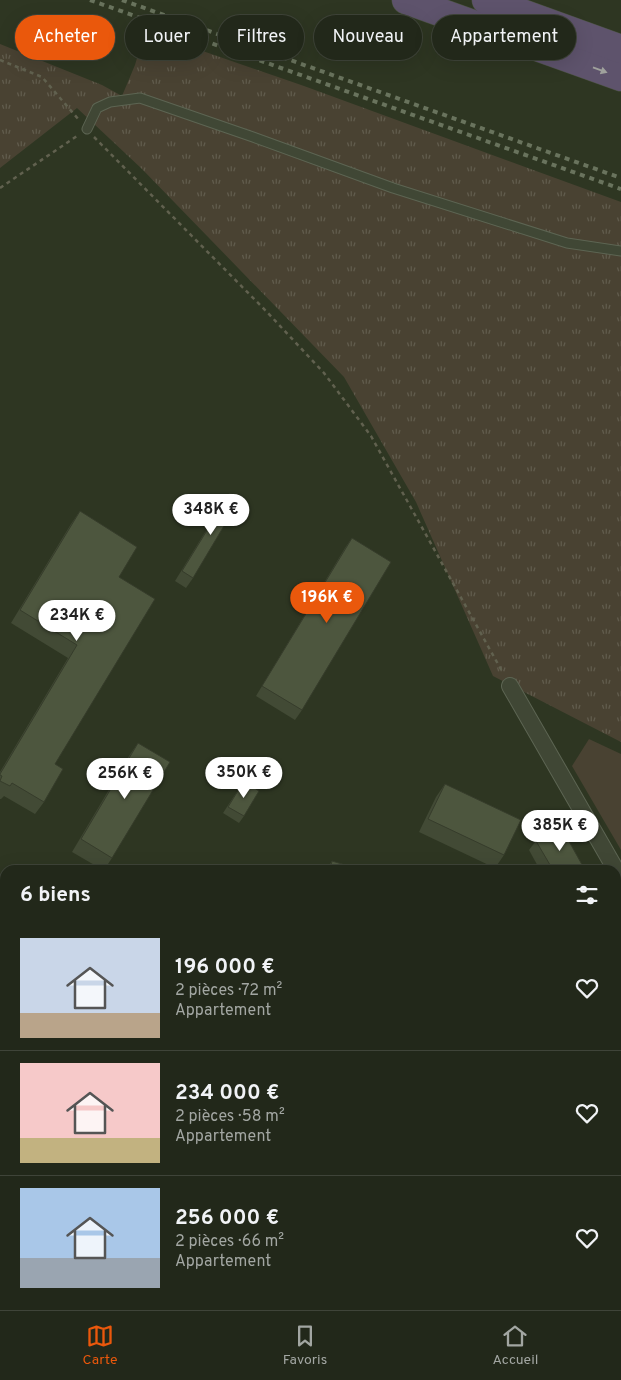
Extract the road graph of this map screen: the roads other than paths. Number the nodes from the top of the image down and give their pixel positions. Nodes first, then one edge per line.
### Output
1 (406, 0) edge
2 (486, 0) edge
3 (621, 49) edge
4 (621, 78) edge
5 (86, 129) road end
6 (621, 251) edge
7 (510, 686) road end
8 (613, 865) edge

1 -> 4 highway
2 - 3 highway
5 - 6 lane
7 - 8 street

